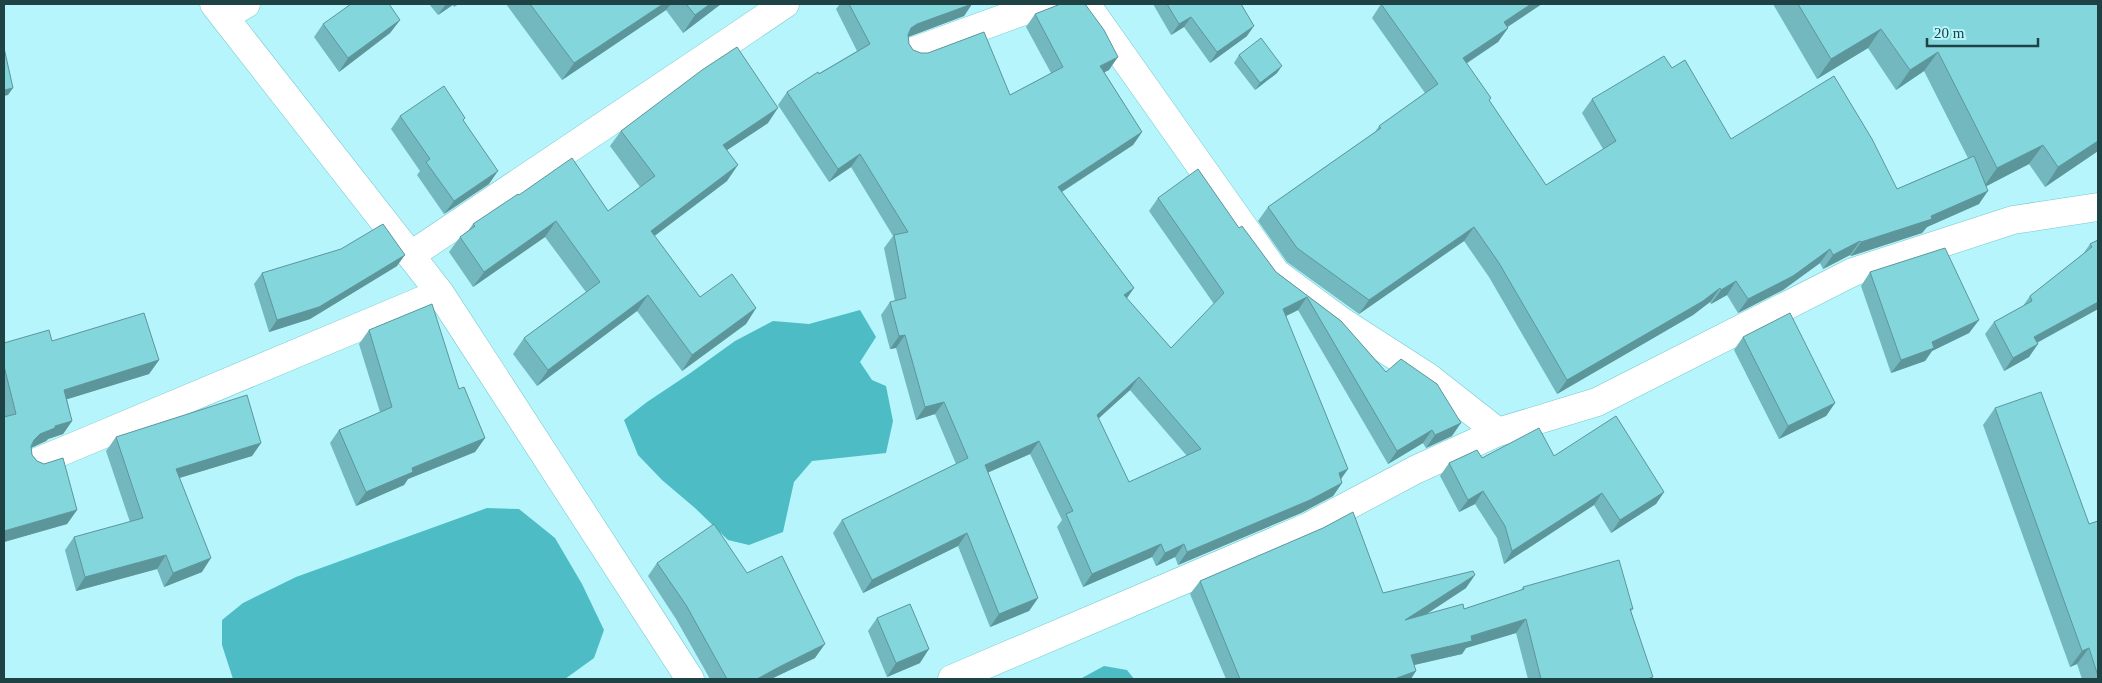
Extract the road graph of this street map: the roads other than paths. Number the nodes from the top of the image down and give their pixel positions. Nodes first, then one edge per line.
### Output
1 (785, 4) edge
2 (1043, 4) edge
3 (1086, 4) edge
4 (228, 8) edge
5 (914, 50) edge
6 (2098, 207) edge
7 (411, 255) junction
8 (440, 293) junction
9 (1498, 432) junction
10 (37, 462) edge
11 (690, 679) edge
12 (952, 679) edge

1 - 7 street
2 - 5 street
3 - 9 street
4 - 7 street
6 - 9 street
7 - 8 street
8 - 10 street
8 - 11 street
9 - 12 street

